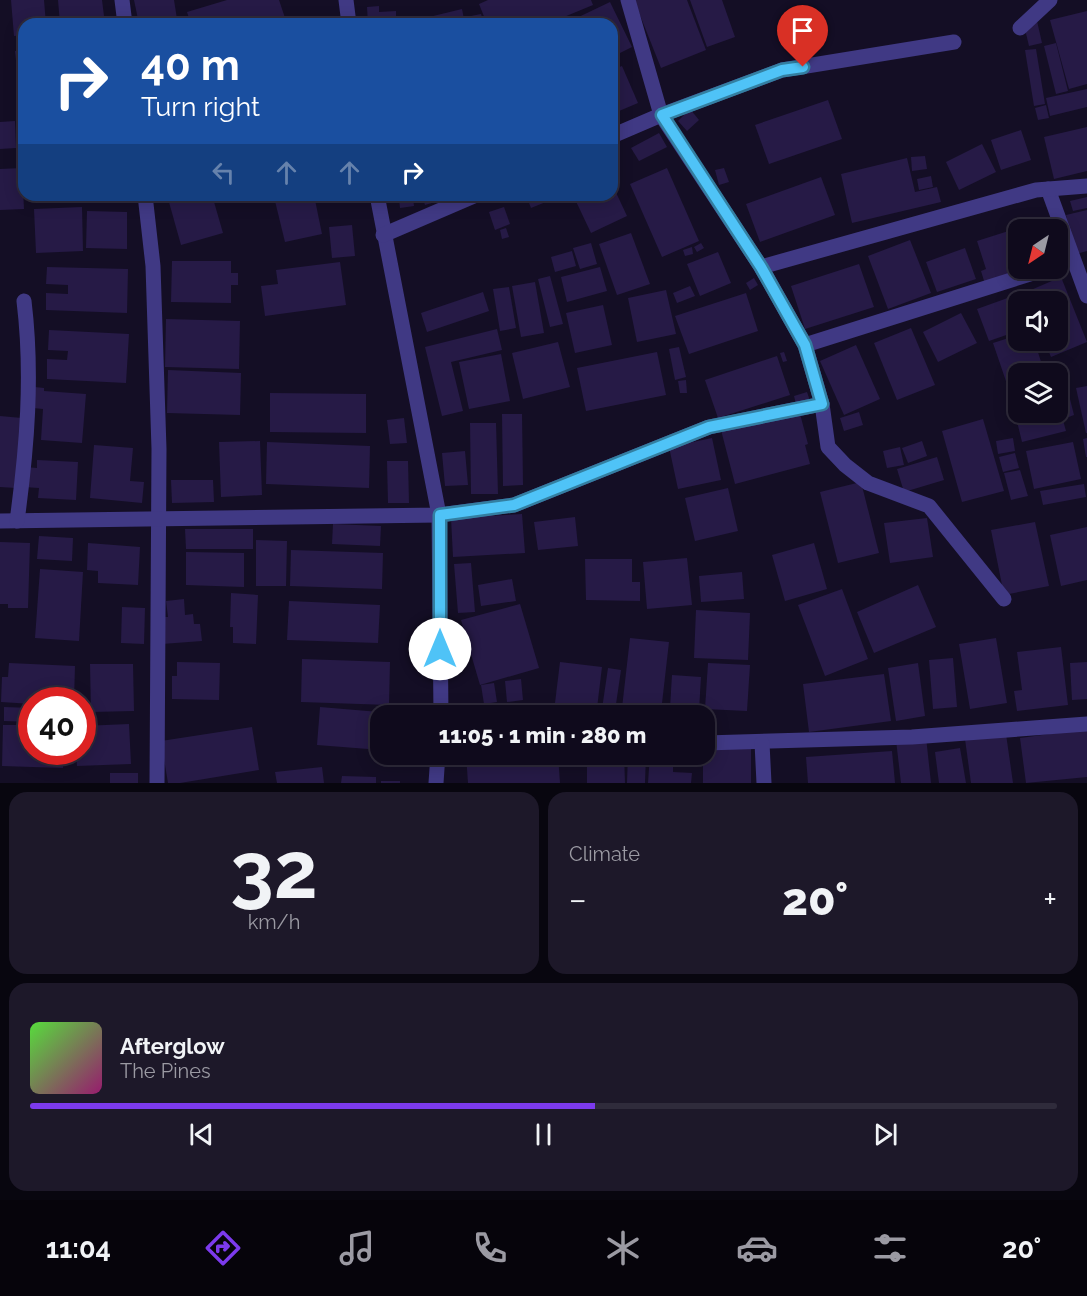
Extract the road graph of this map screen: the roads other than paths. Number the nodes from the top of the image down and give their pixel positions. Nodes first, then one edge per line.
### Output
1 (122, 0) edge
2 (346, 0) edge
3 (628, 0) edge
4 (1050, 0) edge
5 (124, 18) edge
6 (349, 18) edge
7 (1020, 28) dead end
8 (954, 42) dead end
9 (662, 115) junction
10 (618, 133) edge
11 (1087, 186) edge
12 (1048, 189) junction
13 (146, 201) edge
14 (378, 201) edge
15 (462, 201) edge
16 (383, 235) junction
17 (1073, 261) junction
18 (1068, 263) edge
19 (761, 267) junction
20 (1014, 279) edge
21 (1087, 296) edge
22 (24, 301) dead end
23 (805, 345) junction
24 (822, 404) junction
25 (440, 515) junction
26 (158, 519) junction
27 (0, 521) edge
28 (16, 521) junction
29 (1004, 599) dead end
30 (441, 705) edge
31 (1087, 724) edge
32 (715, 743) edge
33 (762, 743) junction
34 (437, 765) edge
35 (157, 783) edge
36 (436, 783) edge
37 (764, 783) edge

1 - 5 street
2 - 6 street
3 - 9 street
4 - 7 street
8 - 9 street
9 - 10 street
9 - 19 street
11 - 12 street
12 - 17 street
12 - 19 street
13 - 26 street
14 - 16 street
15 - 16 street
16 - 25 street
17 - 18 street
17 - 21 street
19 - 23 street
20 - 23 street
22 - 28 street
23 - 24 street
24 - 25 street
24 - 29 street
25 - 26 street
25 - 30 street
26 - 28 street
26 - 35 street
27 - 28 street
31 - 33 street
32 - 33 street
33 - 37 street
34 - 36 street

